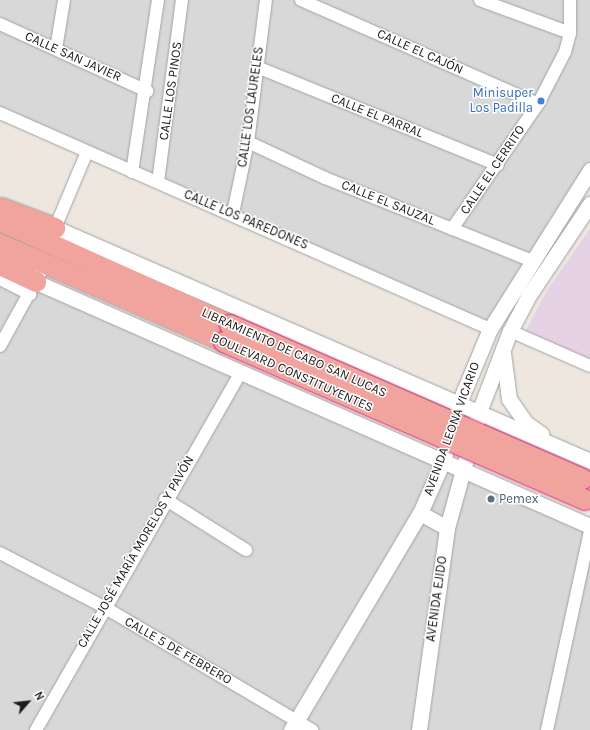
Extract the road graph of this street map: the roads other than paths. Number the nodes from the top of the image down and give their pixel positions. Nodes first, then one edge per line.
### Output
1 (64, 0) edge
2 (158, 0) edge
3 (182, 0) edge
4 (266, 0) edge
5 (301, 0) edge
6 (480, 0) edge
7 (570, 0) edge
8 (0, 24) edge
9 (570, 33) junction
10 (56, 49) junction
11 (257, 67) junction
12 (147, 91) junction
13 (538, 104) junction
14 (0, 113) edge
15 (248, 142) junction
16 (88, 152) junction
17 (498, 165) junction
18 (590, 170) edge
19 (132, 172) junction
20 (158, 182) junction
21 (590, 204) edge
22 (0, 207) edge
23 (233, 213) junction
24 (0, 221) edge
25 (55, 228) junction
26 (452, 229) junction
27 (0, 244) edge
28 (530, 260) junction
29 (45, 264) junction
30 (0, 265) edge
31 (0, 279) edge
32 (33, 288) junction
33 (490, 329) junction
34 (510, 331) junction
35 (227, 334) junction
36 (0, 346) edge
37 (503, 351) junction
38 (590, 366) edge
39 (239, 375) junction
40 (414, 383) junction
41 (459, 403) junction
42 (479, 412) junction
43 (390, 439) junction
44 (570, 453) junction
45 (590, 460) edge
46 (443, 461) junction
47 (463, 469) junction
48 (588, 495) edge
49 (165, 499) junction
50 (553, 511) junction
51 (420, 514) junction
52 (590, 526) edge
53 (447, 528) junction
54 (590, 531) edge
55 (246, 550) dead end
56 (0, 553) edge
57 (104, 607) junction
58 (294, 725) edge
59 (36, 730) edge
60 (312, 730) edge
61 (419, 730) edge
62 (547, 730) edge

1 - 10 street
2 - 12 street, CALLE LOS PINOS
3 - 20 street, CALLE LOS PINOS
4 - 11 street, CALLE LOS LAURELES
5 - 13 street, CALLE EL CAJÓN
6 - 9 street
7 - 9 street, CALLE EL CERRITO
8 - 10 street, CALLE SAN JAVIER
9 - 13 street, CALLE EL CERRITO
10 - 12 street, CALLE SAN JAVIER
11 - 15 street, CALLE LOS LAURELES
11 - 17 street, CALLE EL PARRAL
12 - 19 street, CALLE LOS PINOS
13 - 17 street, CALLE EL CERRITO
14 - 16 street, CALLE LOS PAREDONES
15 - 23 street, CALLE LOS LAURELES
15 - 26 street, CALLE EL SAUZAL
16 - 19 street, CALLE LOS PAREDONES
16 - 25 street
17 - 26 street, CALLE EL CERRITO
18 - 28 street, AVENIDA LEONA VICARIO
19 - 20 street, CALLE LOS PAREDONES
20 - 23 street, CALLE LOS PAREDONES
21 - 34 street, AVENIDA LEONA VICARIO
22 - 25 highway
23 - 33 street, CALLE LOS PAREDONES
24 - 35 highway, LIBRAMIENTO DE CABO SAN LUCAS
25 - 40 street
26 - 28 street, CALLE EL SAUZAL
27 - 29 highway, BOULEVARD CONSTITUYENTES
28 - 33 street, AVENIDA LEONA VICARIO
29 - 32 street
29 - 35 highway, BOULEVARD CONSTITUYENTES
30 - 32 highway
31 - 32 street
32 - 36 street
32 - 39 street, BOULEVARD CONSTITUYENTES
33 - 41 street, AVENIDA LEONA VICARIO
34 - 37 street, AVENIDA LEONA VICARIO
34 - 38 street
35 - 48 highway, LIBRAMIENTO DE CABO SAN LUCAS, bridge
37 - 42 street, AVENIDA LEONA VICARIO
37 - 44 street
39 - 43 street, BOULEVARD CONSTITUYENTES
39 - 49 street, CALLE JOSÉ MARÍA MORELOS Y PAVÓN
40 - 41 street
40 - 43 street
41 - 42 street
41 - 46 street, AVENIDA LEONA VICARIO
42 - 44 street
42 - 47 street, AVENIDA LEONA VICARIO
43 - 46 street, BOULEVARD CONSTITUYENTES
44 - 45 street
44 - 50 street
46 - 47 street, BOULEVARD CONSTITUYENTES
46 - 51 street, AVENIDA LEONA VICARIO
47 - 50 street, BOULEVARD CONSTITUYENTES
47 - 53 street, AVENIDA EJIDO
49 - 55 street
49 - 57 street, CALLE JOSÉ MARÍA MORELOS Y PAVÓN
50 - 52 street, BOULEVARD CONSTITUYENTES
51 - 53 street
51 - 58 street, AVENIDA LEONA VICARIO
53 - 61 street, AVENIDA EJIDO
54 - 62 street
56 - 57 street, CALLE 5 DE FEBRERO
57 - 58 street, CALLE 5 DE FEBRERO
57 - 59 street, CALLE JOSÉ MARÍA MORELOS Y PAVÓN
58 - 60 street, CALLE 5 DE FEBRERO

